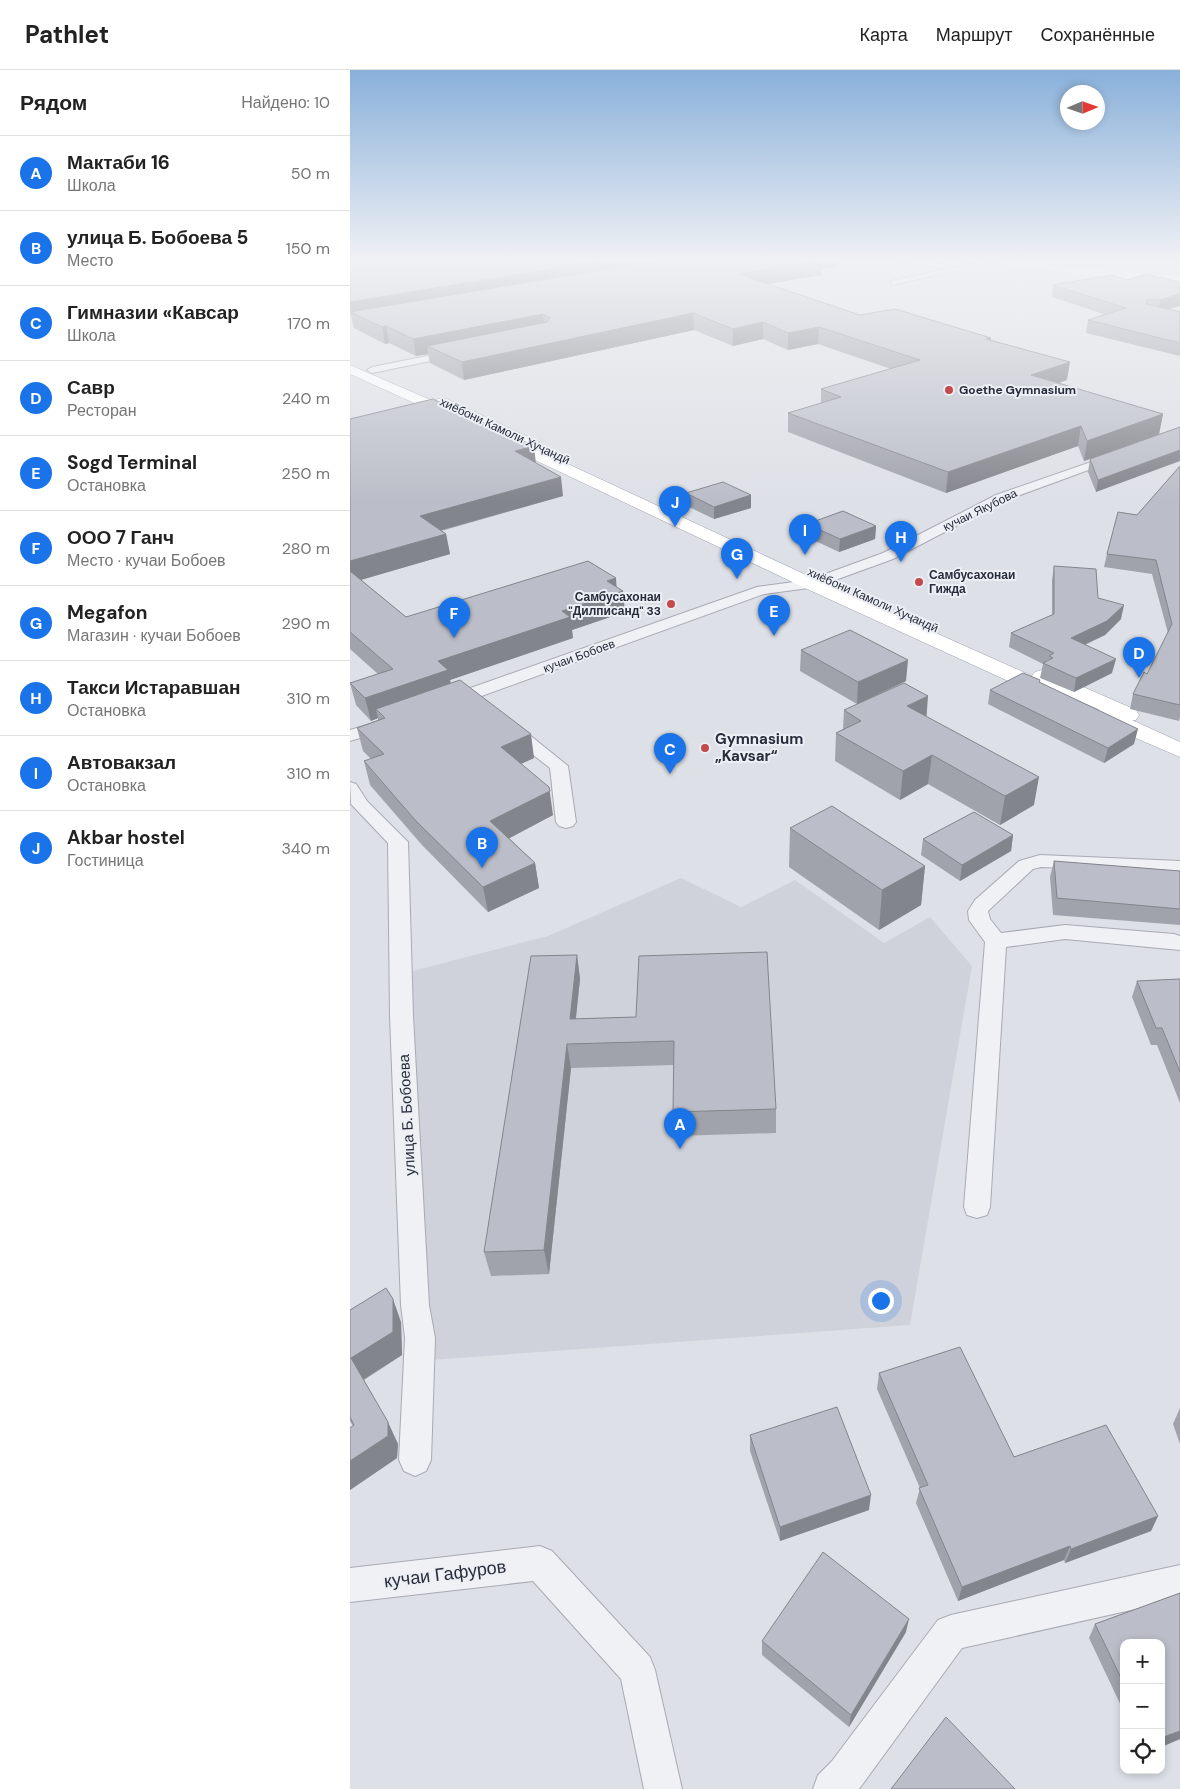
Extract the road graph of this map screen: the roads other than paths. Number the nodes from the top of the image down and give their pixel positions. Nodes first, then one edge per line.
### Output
1 (468, 351) edge
2 (350, 360) edge
3 (360, 370) edge
4 (442, 410) junction
5 (423, 415) edge
6 (1126, 452) edge
7 (817, 581) junction
8 (468, 695) junction
9 (483, 707) edge
10 (432, 708) edge
11 (404, 717) edge
12 (498, 719) edge
13 (350, 736) edge
14 (1180, 738) edge
15 (1180, 750) edge
16 (350, 788) edge
17 (566, 822) dead end
18 (1180, 867) edge
19 (996, 941) junction
20 (1180, 943) edge
21 (977, 1207) dead end
22 (414, 1460) dead end
23 (1180, 1582) edge
24 (350, 1585) edge
25 (663, 1789) edge
26 (832, 1789) edge

1 - 3 street
2 - 3 main road, хиёбони Камоли Хуҷандӣ
3 - 4 main road
3 - 7 main road, хиёбони Камоли Хуҷандӣ
4 - 5 street
4 - 7 main road
6 - 7 street, кучаи Якубова
7 - 8 street, кучаи Бобоев
7 - 14 main road, хиёбони Камоли Хуҷандӣ
7 - 15 main road
8 - 9 street
8 - 10 street, кучаи Бобоев
11 - 13 street
12 - 17 street
16 - 22 street, улица Б. Бобоева
18 - 19 street
19 - 20 street
19 - 21 street
23 - 26 street
24 - 25 street, кучаи Гафуров

